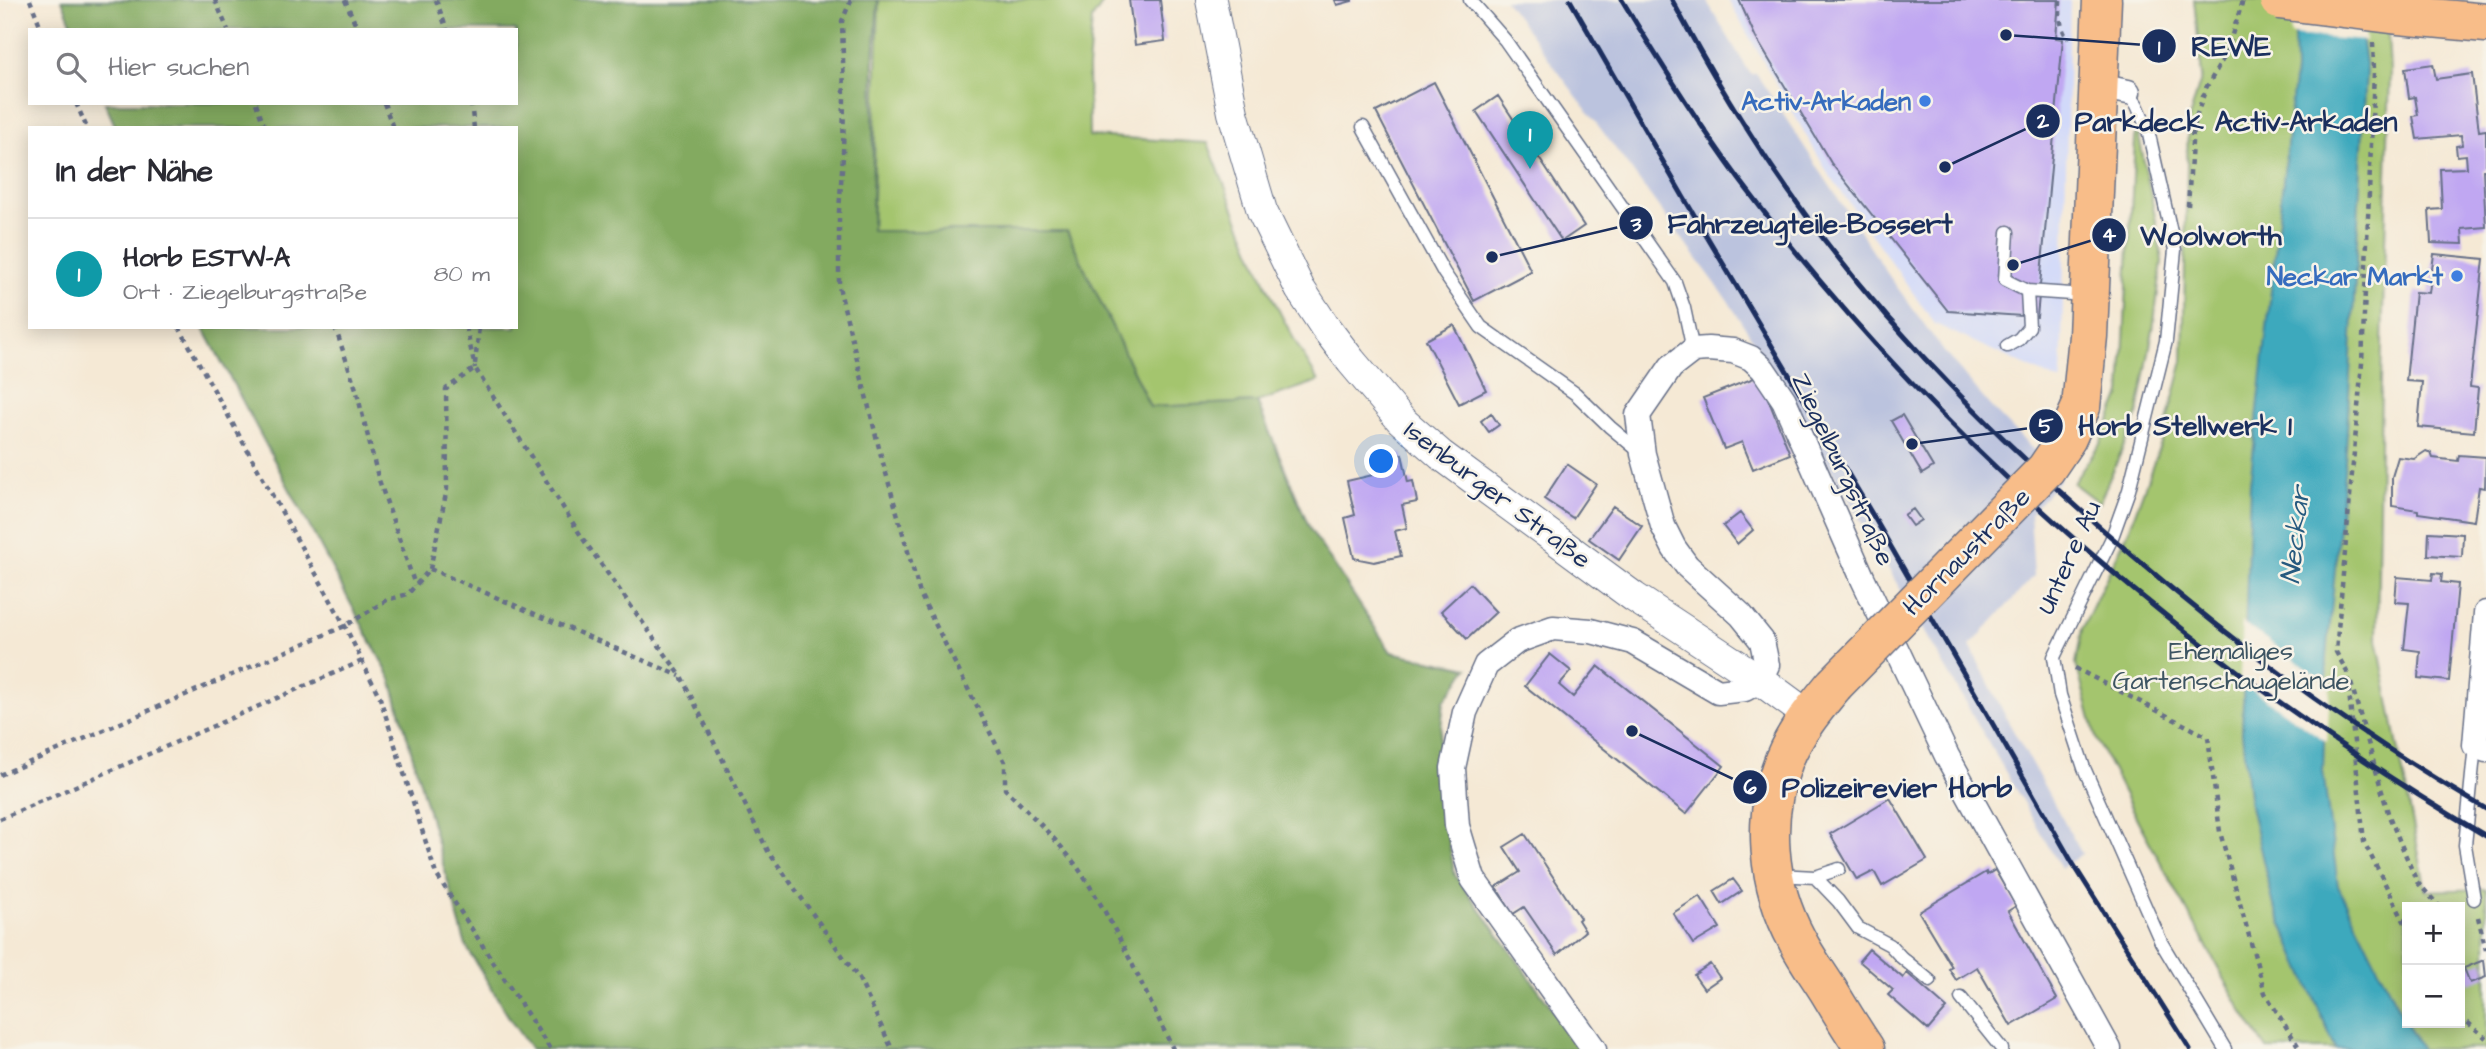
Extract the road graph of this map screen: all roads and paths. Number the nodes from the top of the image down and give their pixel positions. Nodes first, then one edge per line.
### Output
1 (30, 0) edge
2 (215, 0) edge
3 (345, 0) edge
4 (436, 0) edge
5 (851, 0) edge
6 (1211, 0) edge
7 (1470, 0) edge
8 (2102, 0) edge
9 (2243, 0) edge
10 (2279, 0) edge
11 (2486, 23) edge
12 (2386, 25) junction
13 (41, 28) edge
14 (227, 28) edge
15 (357, 28) edge
16 (446, 28) edge
17 (2113, 89) junction
18 (77, 105) edge
19 (257, 105) edge
20 (385, 105) edge
21 (471, 105) edge
22 (86, 126) edge
23 (264, 126) edge
24 (392, 126) edge
25 (474, 126) edge
26 (1363, 127) dead end
27 (2007, 232) dead end
28 (2175, 250) junction
29 (2027, 291) junction
30 (2090, 296) junction
31 (180, 329) edge
32 (336, 329) edge
33 (466, 329) edge
34 (478, 329) edge
35 (2007, 346) dead end
36 (1693, 350) junction
37 (475, 368) junction
38 (1643, 454) junction
39 (430, 569) junction
40 (416, 586) junction
41 (2486, 613) edge
42 (345, 626) junction
43 (2054, 657) junction
44 (362, 661) junction
45 (2347, 672) junction
46 (681, 677) junction
47 (1760, 680) junction
48 (1809, 716) junction
49 (2480, 748) edge
50 (0, 775) edge
51 (0, 819) edge
52 (1839, 869) dead end
53 (1774, 875) junction
54 (1815, 877) junction
55 (2474, 899) joint
56 (2435, 902) edge
57 (2402, 912) edge
58 (2483, 928) edge
59 (2486, 950) edge
60 (1930, 981) dead end
61 (1961, 998) dead end
62 (2465, 1020) edge
63 (2486, 1038) edge
64 (550, 1049) edge
65 (892, 1049) edge
66 (1173, 1049) edge
67 (1594, 1049) edge
68 (1865, 1049) edge
69 (2002, 1049) edge
70 (2109, 1049) edge
71 (2225, 1049) edge
72 (2300, 1049) edge

1 - 13 path
2 - 14 path
3 - 15 path
4 - 16 path
5 - 66 path
6 - 47 street, Isenburger Straße
7 - 36 lane
8 - 17 main road, Hornaustraße
9 - 28 path
10 - 12 main road, bridge
11 - 12 main road
12 - 45 path
17 - 28 lane, Untere Au
17 - 30 main road, Hornaustraße
18 - 22 path
19 - 23 path
20 - 24 path
21 - 25 path
26 - 38 lane
27 - 29 lane
28 - 43 lane, Untere Au
29 - 30 lane
29 - 35 lane
30 - 48 main road, Hornaustraße, bridge
31 - 42 path
32 - 40 path
33 - 37 path
34 - 37 path
36 - 38 street
36 - 70 street, Ziegelburgstraße
37 - 39 path
37 - 46 path
38 - 47 street
39 - 40 path
39 - 46 path
40 - 42 path
41 - 49 street
42 - 44 path
42 - 50 path
43 - 71 lane, Untere Au
43 - 72 path
44 - 51 path
44 - 64 path
45 - 56 path
45 - 57 path
46 - 65 path
47 - 48 street, Isenburger Straße
47 - 67 street
48 - 53 main road, Hornaustraße
49 - 55 lane
52 - 54 lane
53 - 54 lane
53 - 68 main road, Hornaustraße
54 - 60 lane
55 - 58 path
58 - 59 path
61 - 69 lane
62 - 63 path

